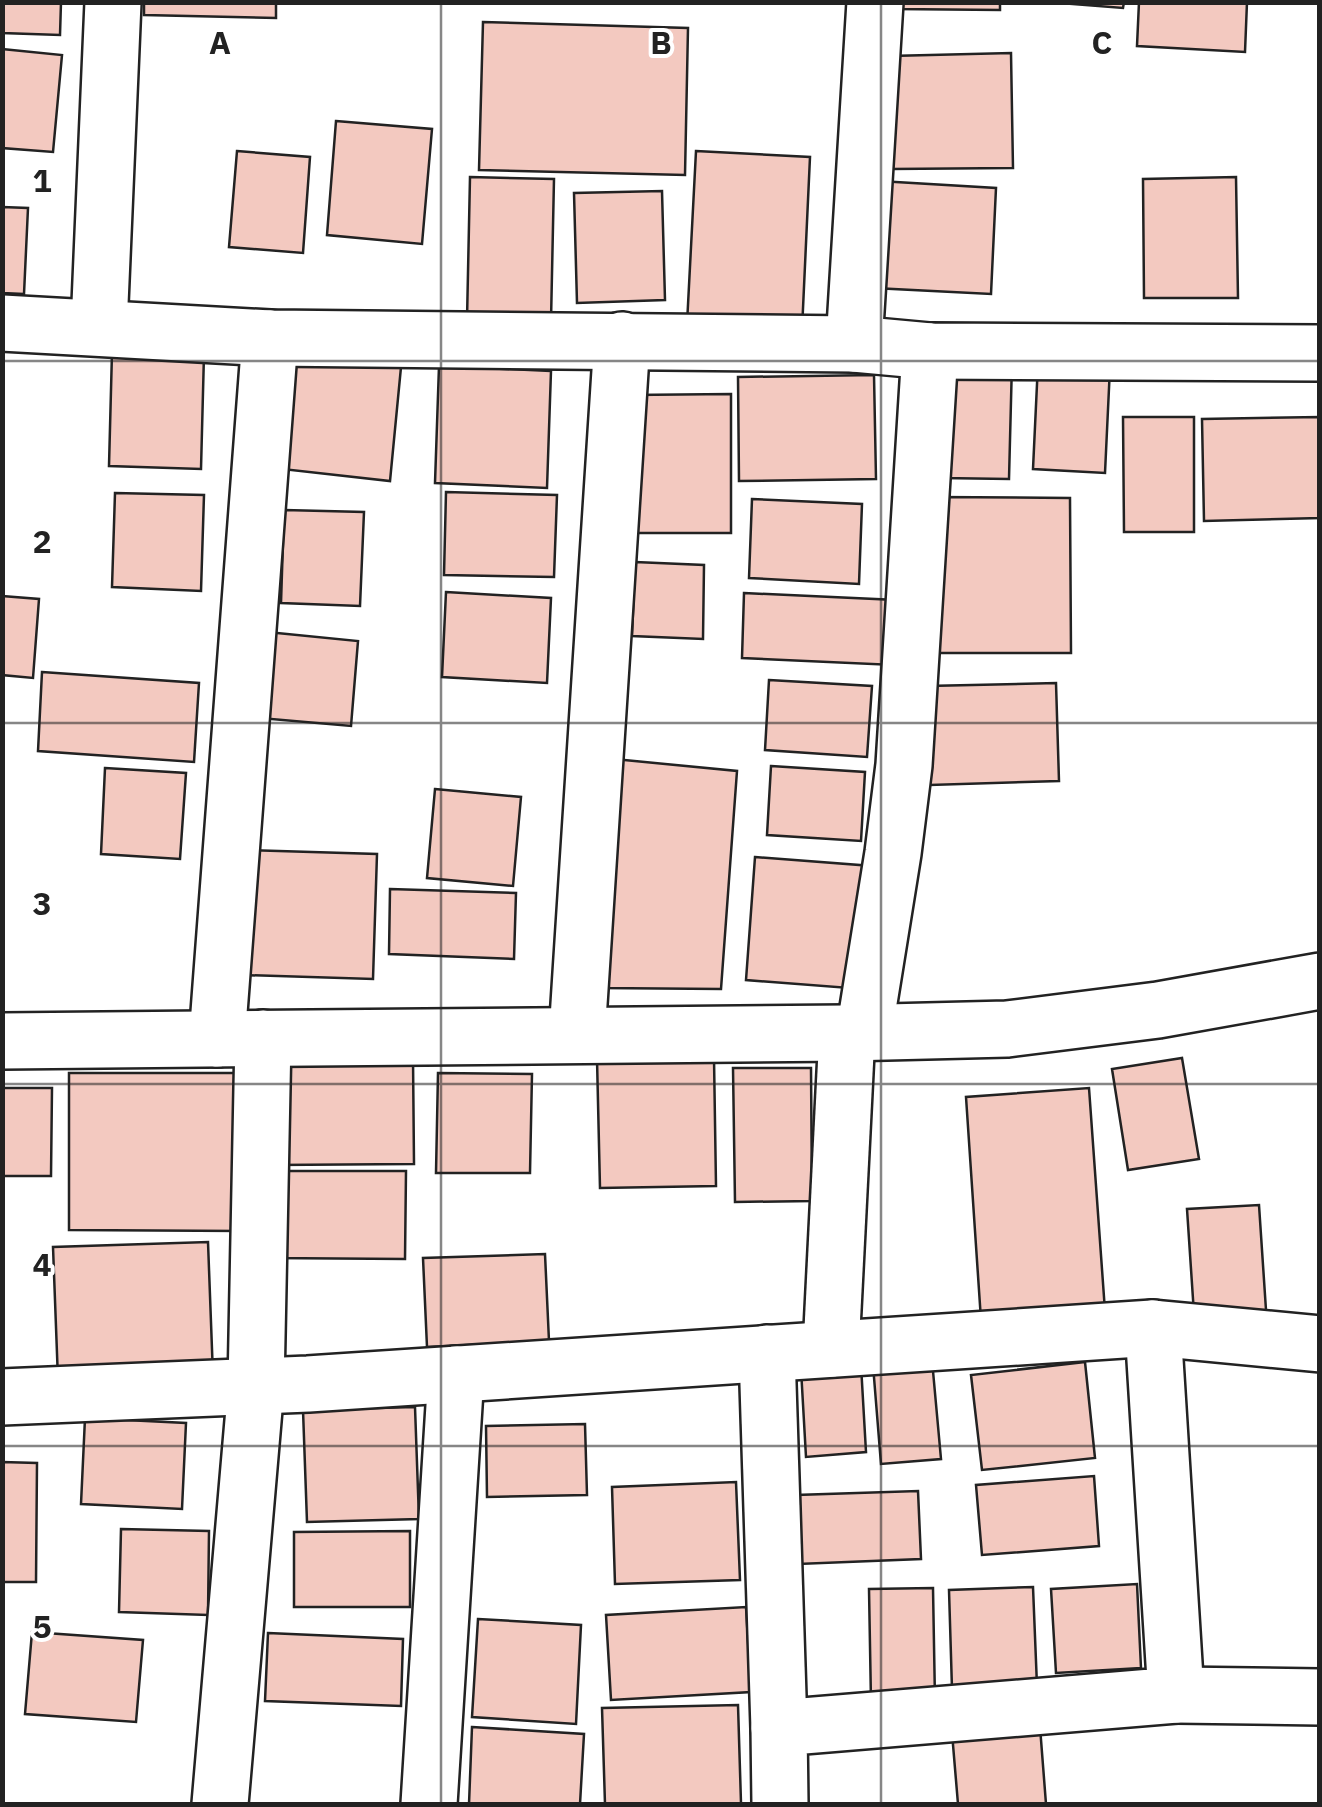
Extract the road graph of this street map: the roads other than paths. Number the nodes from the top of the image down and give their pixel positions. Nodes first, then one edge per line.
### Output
1 (113, 2) edge
2 (875, 2) edge
3 (2, 323) edge
4 (99, 327) junction
5 (270, 338) junction
6 (622, 340) junction
7 (854, 344) junction
8 (930, 351) junction
9 (1320, 352) edge
10 (1320, 981) edge
11 (856, 1033) junction
12 (576, 1035) junction
13 (240, 1039) junction
14 (2, 1041) edge
15 (1153, 1328) junction
16 (1320, 1344) edge
17 (831, 1349) junction
18 (767, 1353) junction
19 (456, 1374) junction
20 (256, 1386) junction
21 (2, 1398) edge
22 (1176, 1695) junction
23 (1320, 1697) edge
24 (779, 1728) junction
25 (220, 1804) edge
26 (429, 1804) edge
27 (780, 1804) edge

1 - 4 street
2 - 7 street
3 - 4 street
4 - 5 street
5 - 6 street
5 - 13 street
6 - 7 street
6 - 12 street
7 - 8 street
8 - 9 street
8 - 11 street
10 - 11 street
11 - 12 street
11 - 17 street
12 - 13 street
13 - 14 street
13 - 20 street
15 - 16 street
15 - 17 street
15 - 22 street
17 - 18 street
18 - 19 street
18 - 24 street
19 - 20 street
19 - 26 street
20 - 21 street
20 - 25 street
22 - 23 street
22 - 24 street
24 - 27 street

